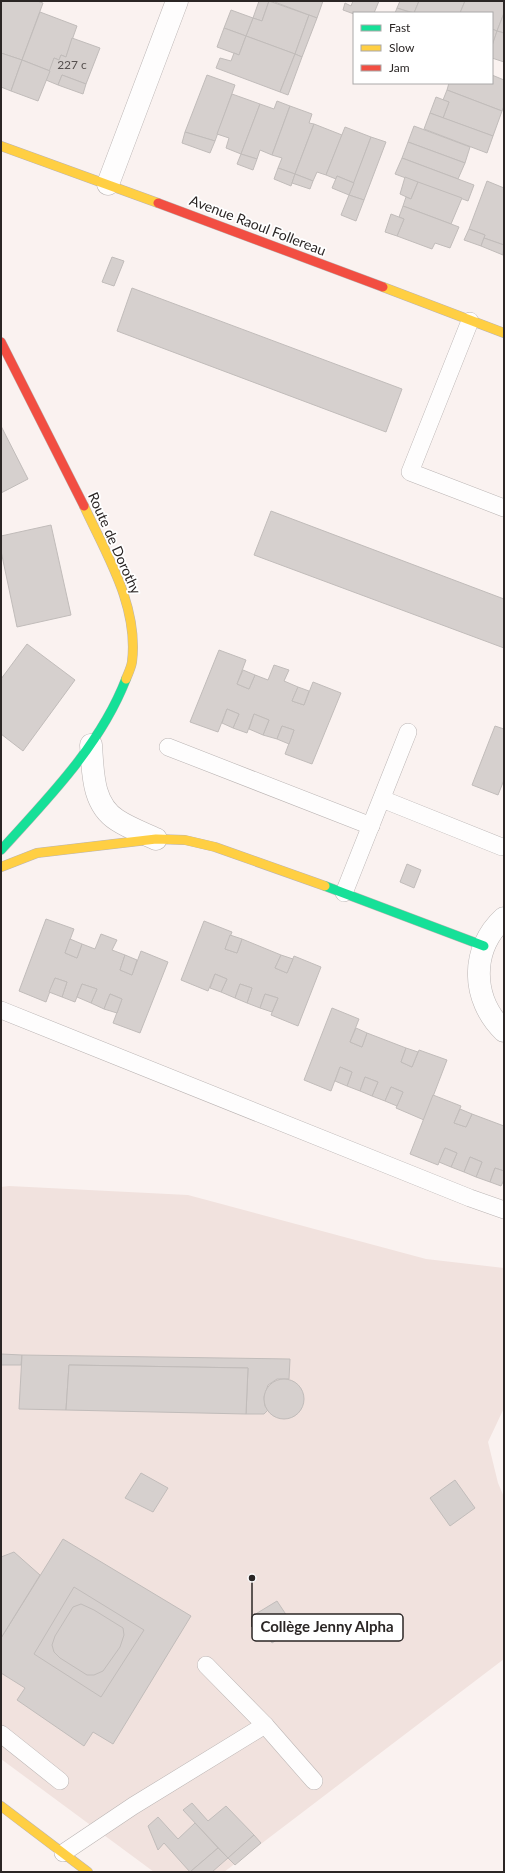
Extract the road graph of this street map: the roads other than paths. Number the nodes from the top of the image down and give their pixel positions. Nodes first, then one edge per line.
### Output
1 (177, 1) edge
2 (1, 146) edge
3 (108, 184) junction
4 (470, 321) junction
5 (504, 333) edge
6 (1, 342) edge
7 (504, 508) edge
8 (408, 732) dead end
9 (91, 745) junction
10 (168, 747) dead end
11 (382, 799) junction
12 (371, 826) junction
13 (156, 839) junction
14 (502, 847) dead end
15 (1, 850) edge
16 (1, 867) edge
17 (344, 893) junction
18 (504, 918) edge
19 (484, 946) junction
20 (1, 1010) edge
21 (504, 1031) edge
22 (504, 1210) edge
23 (206, 1665) dead end
24 (264, 1725) junction
25 (1, 1734) edge
26 (60, 1781) dead end
27 (314, 1781) dead end
28 (1, 1806) edge
29 (63, 1853) junction
30 (88, 1872) edge

1 - 3 street
2 - 3 street, Avenue Raoul Follereau
3 - 4 street, Avenue Raoul Follereau
4 - 5 street, Avenue Raoul Follereau
4 - 7 lane
6 - 9 street, Route de Dorothy
8 - 11 lane
9 - 13 street
9 - 15 street, Route de Dorothy
10 - 12 lane
11 - 12 lane
11 - 14 lane
12 - 17 lane
13 - 16 street
13 - 17 street
17 - 19 street
18 - 19 street
19 - 21 street
20 - 22 lane
23 - 24 lane
24 - 27 lane
24 - 29 lane
25 - 26 lane
28 - 29 street
29 - 30 street

